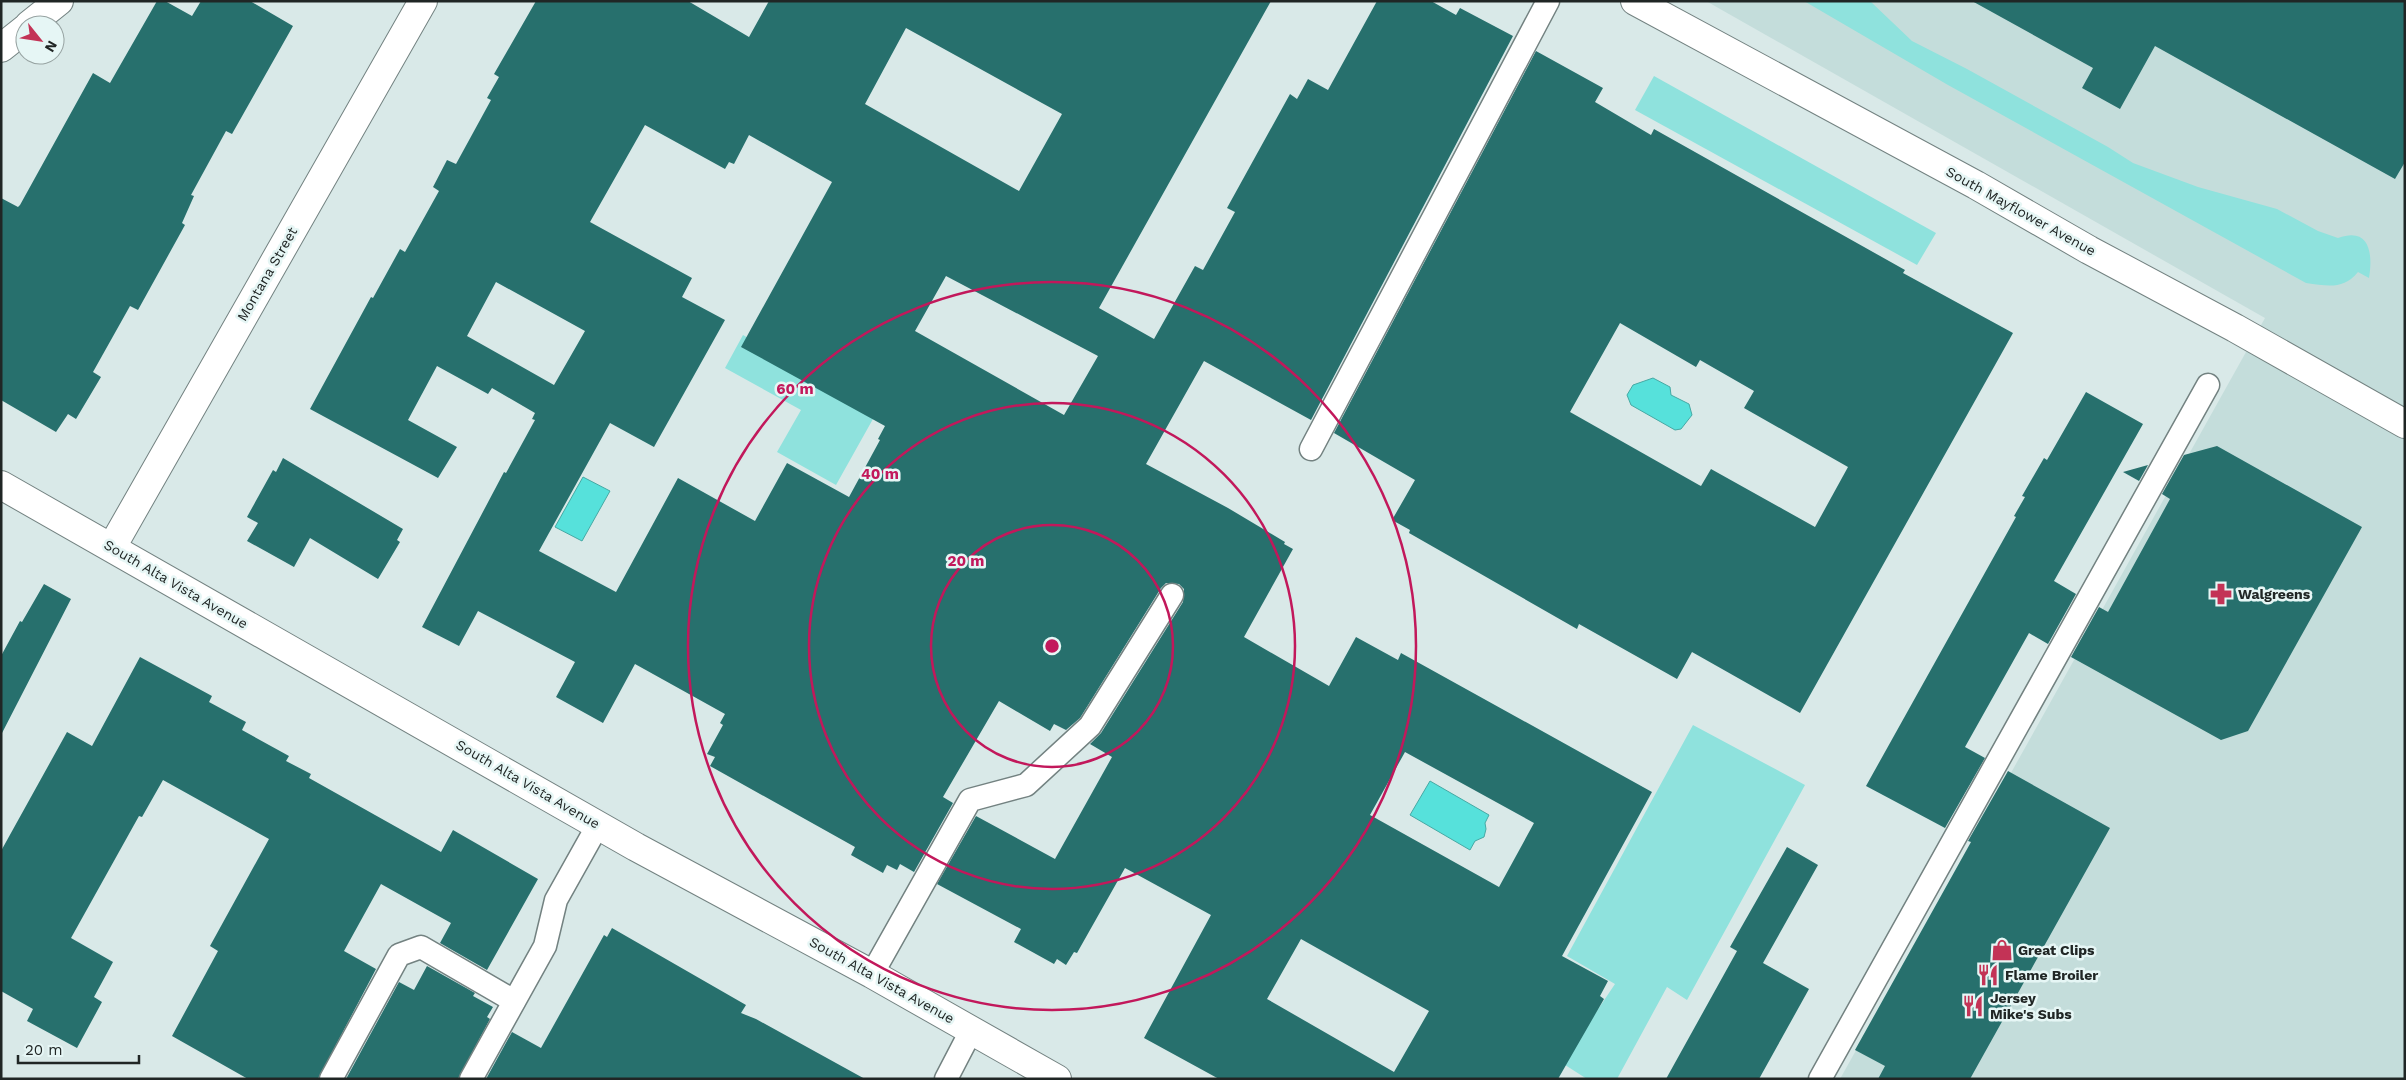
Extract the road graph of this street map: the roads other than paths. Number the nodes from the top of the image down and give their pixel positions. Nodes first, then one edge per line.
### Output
1 (59, 1) edge
2 (423, 1) edge
3 (1548, 1) edge
4 (1635, 1) edge
5 (42, 15) edge
6 (15, 36) edge
7 (1, 48) edge
8 (2208, 385) dead end
9 (2405, 424) edge
10 (1311, 449) dead end
11 (1, 485) edge
12 (112, 547) junction
13 (1172, 595) dead end
14 (598, 825) junction
15 (872, 974) junction
16 (514, 1000) junction
17 (972, 1029) junction
18 (331, 1079) edge
19 (471, 1079) edge
20 (946, 1079) edge
21 (1057, 1079) edge
22 (1820, 1079) edge

1 - 5 street
2 - 12 street, Montana Street
3 - 10 lane
4 - 9 street, South Mayflower Avenue
6 - 7 street
8 - 22 lane
11 - 12 street, South Alta Vista Avenue
12 - 14 street, South Alta Vista Avenue
13 - 15 lane
14 - 15 street, South Alta Vista Avenue
14 - 16 lane
15 - 17 street, South Alta Vista Avenue
16 - 18 lane
16 - 19 lane
17 - 20 lane
17 - 21 street, South Alta Vista Avenue

